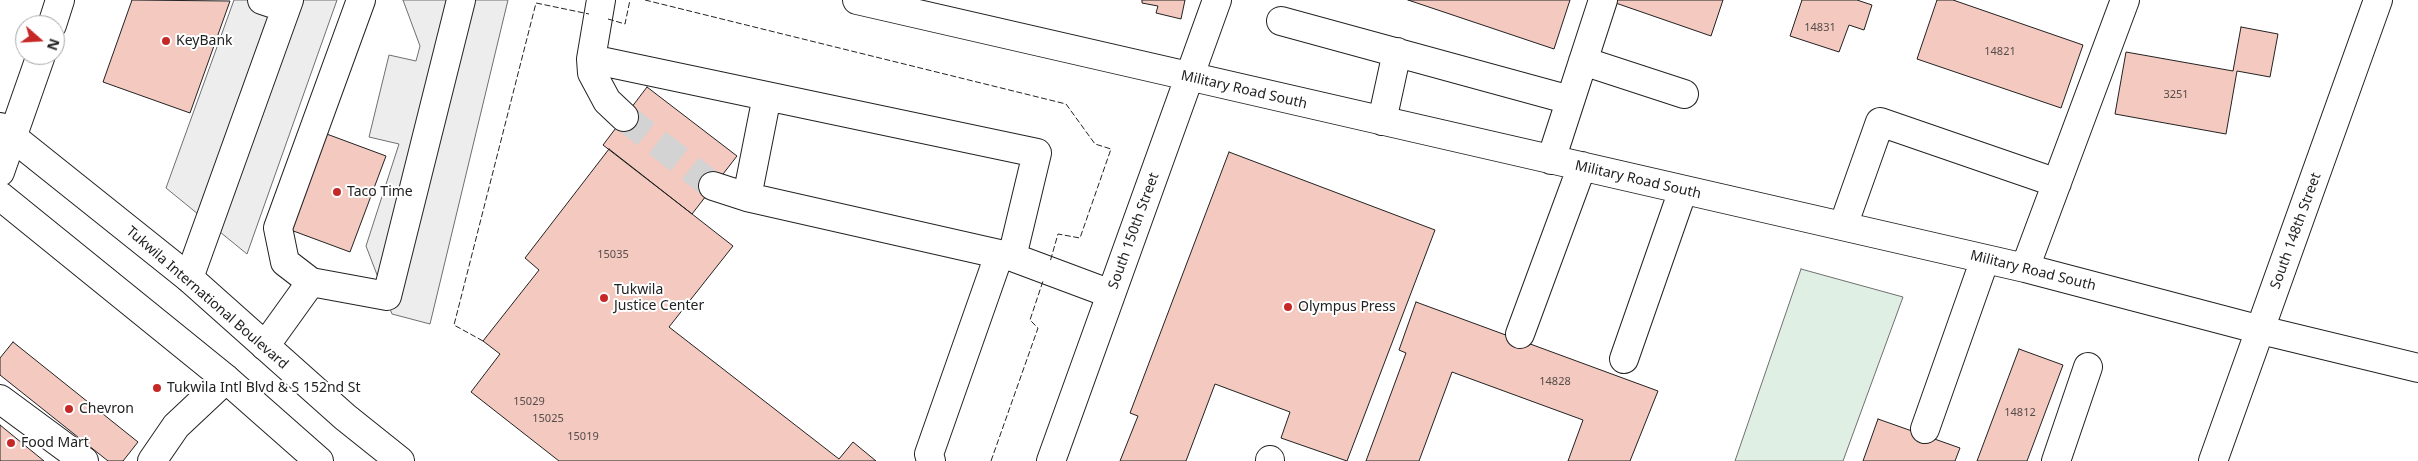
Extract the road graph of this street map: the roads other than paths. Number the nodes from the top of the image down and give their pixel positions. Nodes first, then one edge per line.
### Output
1 (60, 0) edge
2 (360, 0) edge
3 (462, 0) edge
4 (601, 0) edge
5 (857, 0) edge
6 (1217, 0) edge
7 (1603, 0) edge
8 (2378, 0) edge
9 (2117, 2) edge
10 (279, 3) edge
11 (55, 15) edge
12 (1280, 21) dead end
13 (1396, 52) junction
14 (592, 59) junction
15 (1583, 61) junction
16 (36, 65) edge
17 (1189, 77) junction
18 (1684, 94) dead end
19 (767, 96) junction
20 (1570, 100) junction
21 (624, 116) tunnel mouth
22 (1382, 121) junction
23 (6, 132) edge
24 (1551, 160) junction
25 (1582, 166) junction
26 (0, 172) edge
27 (2057, 182) junction
28 (713, 186) tunnel mouth
29 (1683, 190) junction
30 (0, 196) edge
31 (747, 197) junction
32 (1843, 226) junction
33 (1006, 256) junction
34 (1985, 259) junction
35 (2025, 268) junction
36 (189, 278) junction
37 (311, 282) junction
38 (1111, 294) junction
39 (2261, 330) junction
40 (1520, 334) dead end
41 (265, 346) junction
42 (1624, 359) dead end
43 (2088, 367) dead end
44 (2418, 368) edge
45 (226, 380) junction
46 (0, 399) edge
47 (1925, 428) dead end
48 (84, 461) edge
49 (152, 461) edge
50 (320, 461) edge
51 (400, 461) edge
52 (931, 461) edge
53 (1051, 461) edge
54 (2056, 461) edge
55 (2213, 461) edge

1 - 11 street
2 - 37 street
3 - 37 street
4 - 14 street
5 - 17 street, Military Road South
6 - 17 street, South 150th Street
7 - 15 street
8 - 39 street, South 148th Street
9 - 27 street
10 - 36 street
12 - 13 street
13 - 20 street
13 - 22 street
14 - 19 street
14 - 21 street
15 - 18 street
15 - 20 street
16 - 23 street
17 - 22 street, Military Road South
17 - 38 street, South 150th Street
19 - 31 street
19 - 33 street
20 - 24 street
22 - 24 street, Military Road South
23 - 26 street
23 - 36 street, Tukwila International Boulevard
24 - 25 street, Military Road South
25 - 29 street, Military Road South
25 - 40 street
27 - 32 street
27 - 35 street
28 - 31 street
29 - 32 street, Military Road South
29 - 42 street
30 - 45 street
31 - 33 street
32 - 34 street, Military Road South
33 - 38 street
33 - 52 street
34 - 35 street, Military Road South
34 - 47 street
35 - 39 street, Military Road South
36 - 41 street, Tukwila International Boulevard
37 - 41 street
38 - 53 street, South 150th Street
39 - 44 street, Military Road South
39 - 55 street, South 148th Street
41 - 51 street, Tukwila International Boulevard
43 - 54 street
45 - 49 street
45 - 50 street
46 - 48 street

